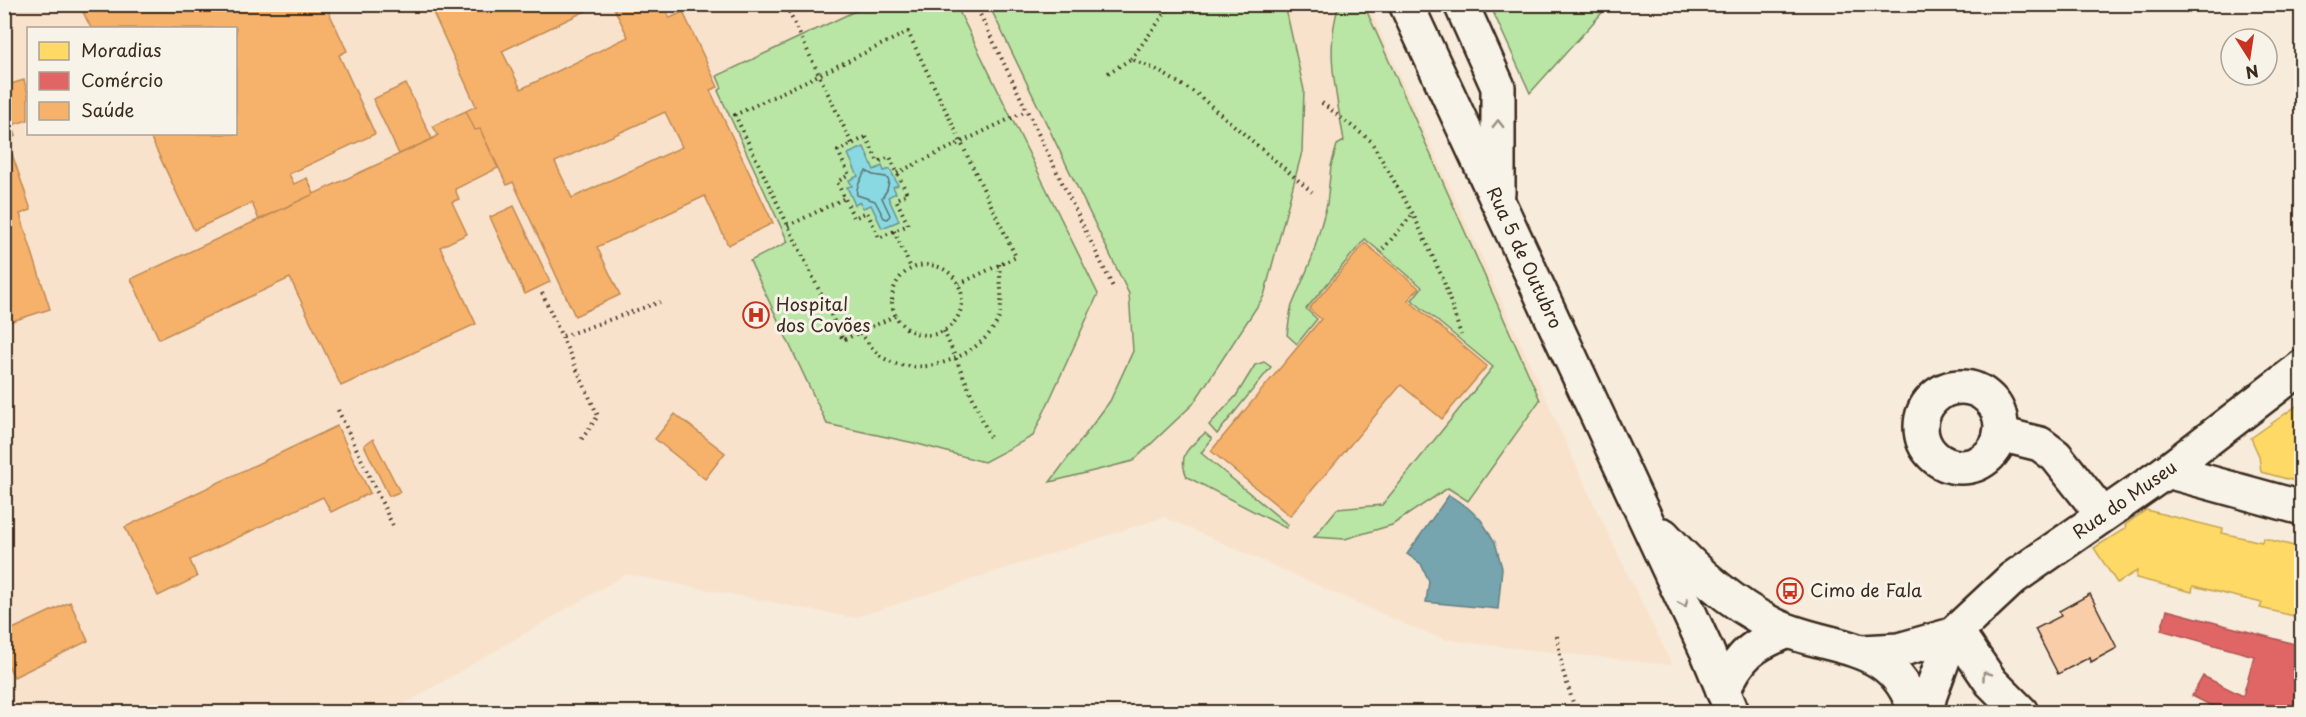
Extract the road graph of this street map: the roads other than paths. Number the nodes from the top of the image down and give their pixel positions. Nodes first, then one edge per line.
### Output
1 (1406, 4) edge
2 (1461, 4) edge
3 (1497, 204) junction
4 (2301, 367) edge
5 (2000, 434) dead end
6 (2167, 471) junction
7 (2301, 508) edge
8 (1642, 512) junction
9 (2102, 514) junction
10 (1788, 631) junction
11 (1955, 634) junction
12 (1862, 652) junction
13 (1728, 702) edge
14 (1916, 712) edge
15 (1926, 712) edge
16 (2021, 712) edge

1 - 3 street, Rua 5 de Outubro
3 -> 2 street
3 - 8 street, Rua 5 de Outubro
4 - 6 street, Rua do Museu
5 - 9 street
6 - 7 street
6 - 9 street, Rua do Museu
8 - 10 street, Rua 5 de Outubro
8 -> 13 street, Rua 5 de Outubro
9 - 11 street, Rua do Museu
10 - 12 street, Rua 5 de Outubro
10 - 13 street
11 - 12 street
11 - 15 street
16 -> 11 street
12 - 14 street

